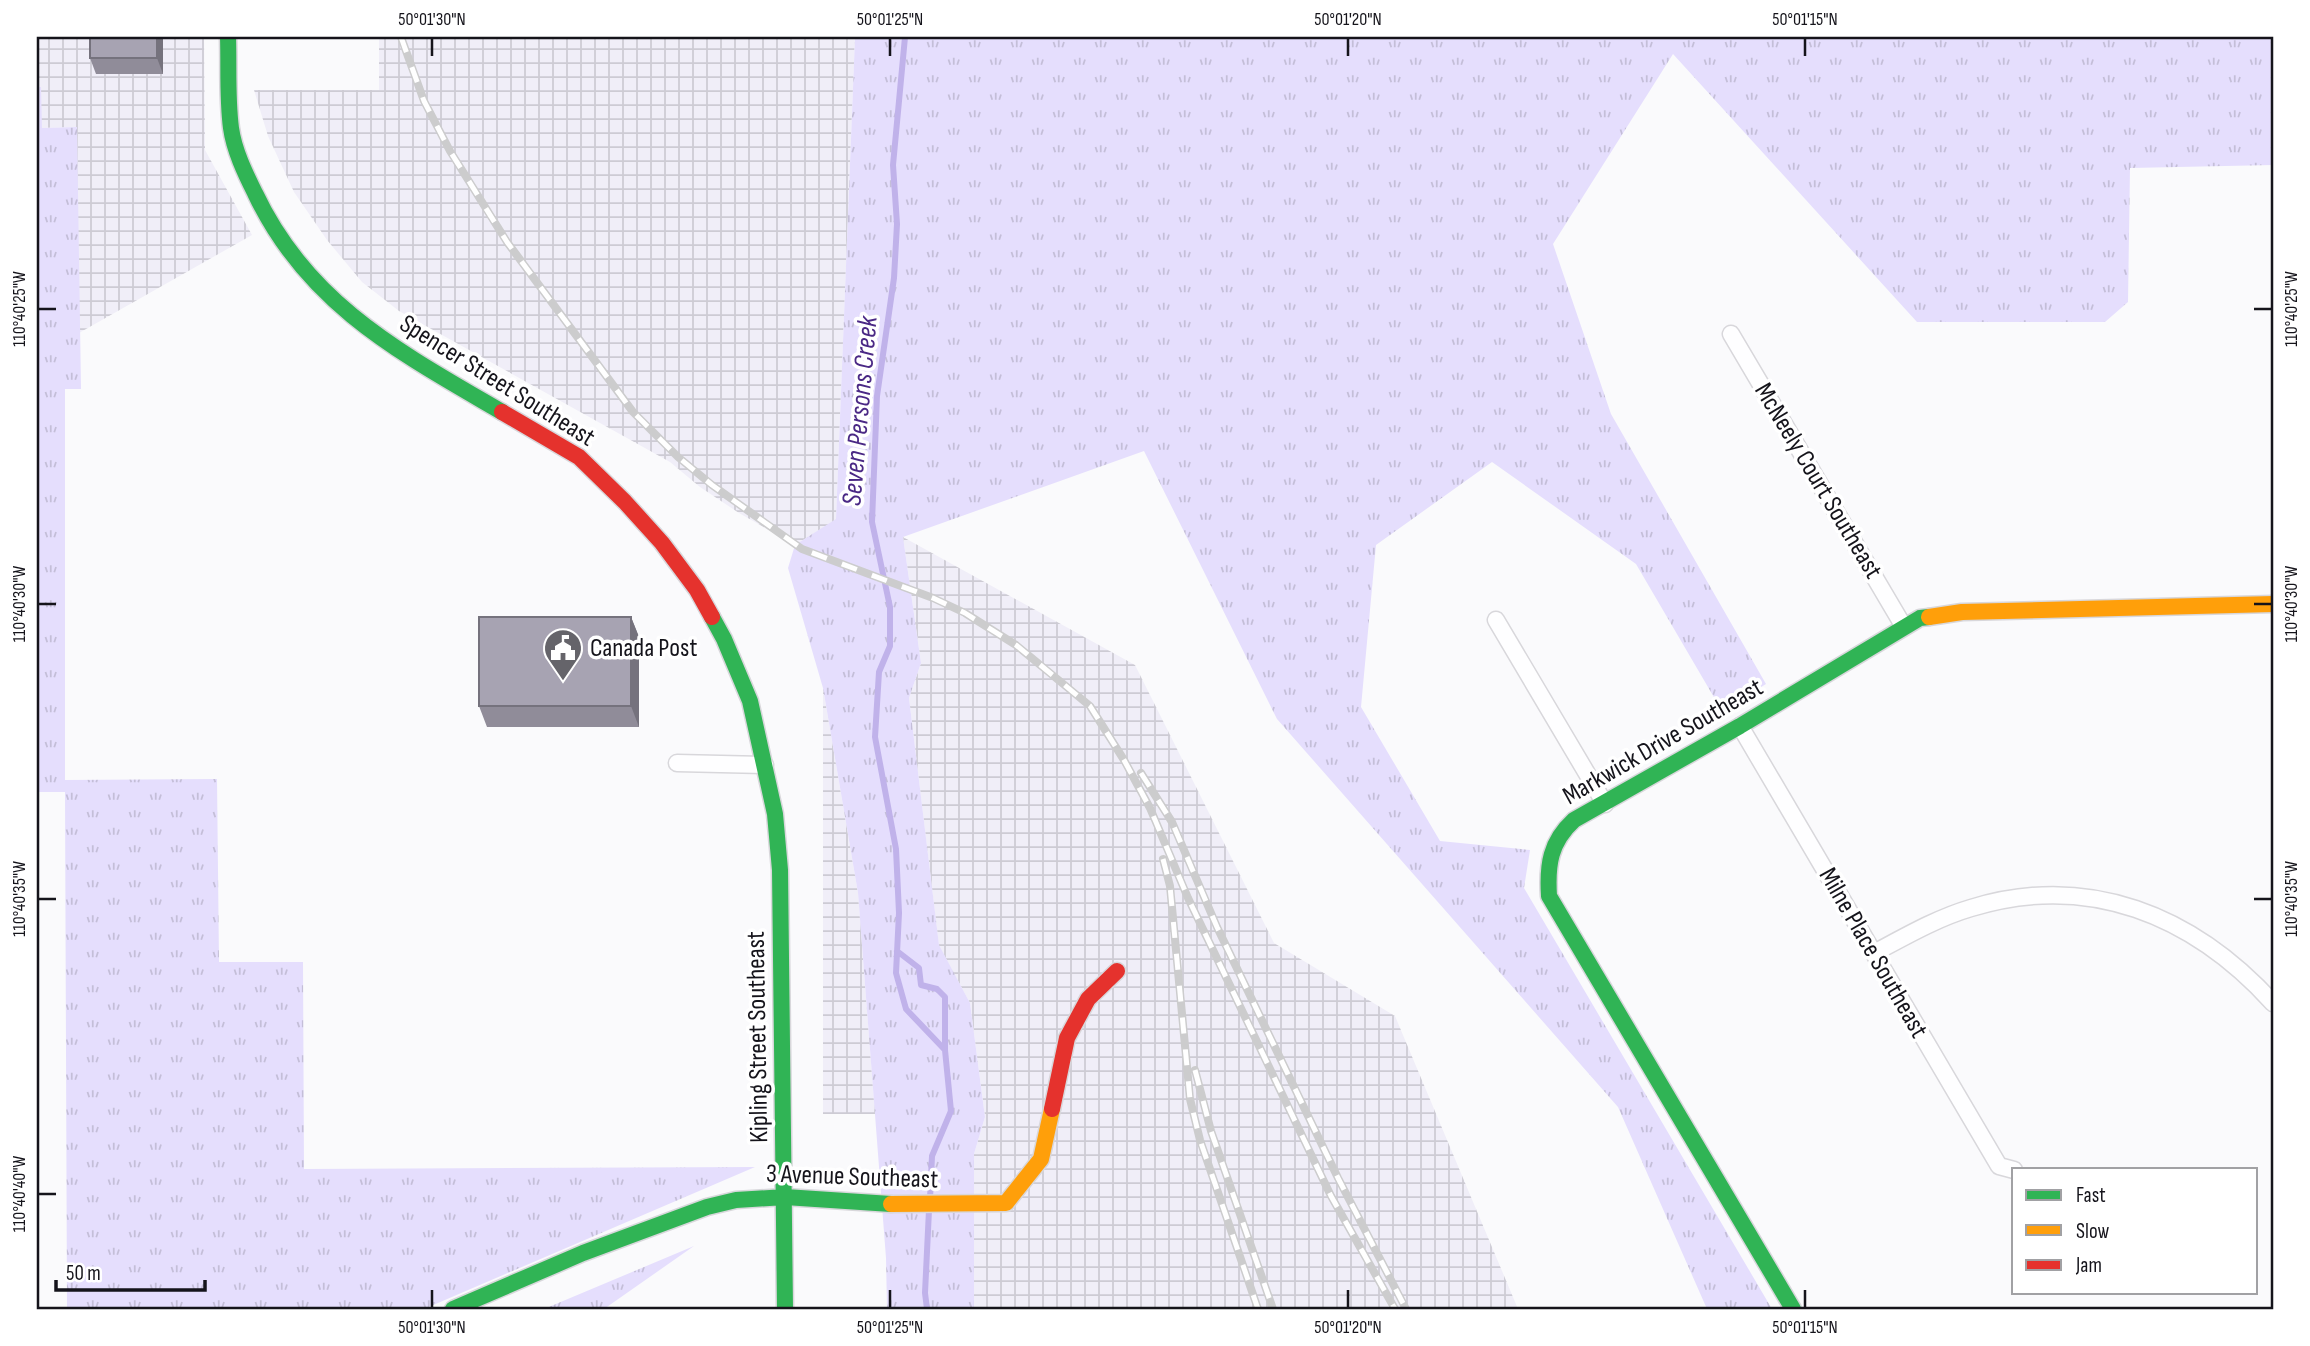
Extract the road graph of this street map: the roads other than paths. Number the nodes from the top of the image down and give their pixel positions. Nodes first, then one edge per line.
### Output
1 (228, 37) edge
2 (1731, 334) dead end
3 (2273, 604) edge
4 (1496, 620) dead end
5 (1905, 627) junction
6 (1740, 726) junction
7 (677, 763) dead end
8 (765, 765) junction
9 (1605, 804) junction
10 (1874, 953) junction
11 (1116, 971) dead end
12 (2273, 1003) edge
13 (2012, 1169) edge
14 (785, 1197) junction
15 (453, 1309) edge
16 (785, 1309) edge
17 (1793, 1309) edge

1 - 8 street, Spencer Street Southeast
2 - 5 street, McNeely Court Southeast
3 - 5 street, Markwick Drive Southeast
4 - 9 street
5 - 6 street, Markwick Drive Southeast
6 - 9 street, Markwick Drive Southeast
6 - 10 street, Milne Place Southeast
7 - 8 street
8 - 14 street, Kipling Street Southeast
9 - 17 street, Markwick Drive Southeast
10 - 12 street
10 - 13 street, Milne Place Southeast
11 - 14 street, 3 Avenue Southeast
14 - 15 street, 3 Avenue Southeast
14 - 16 street, Kipling Street Southeast

